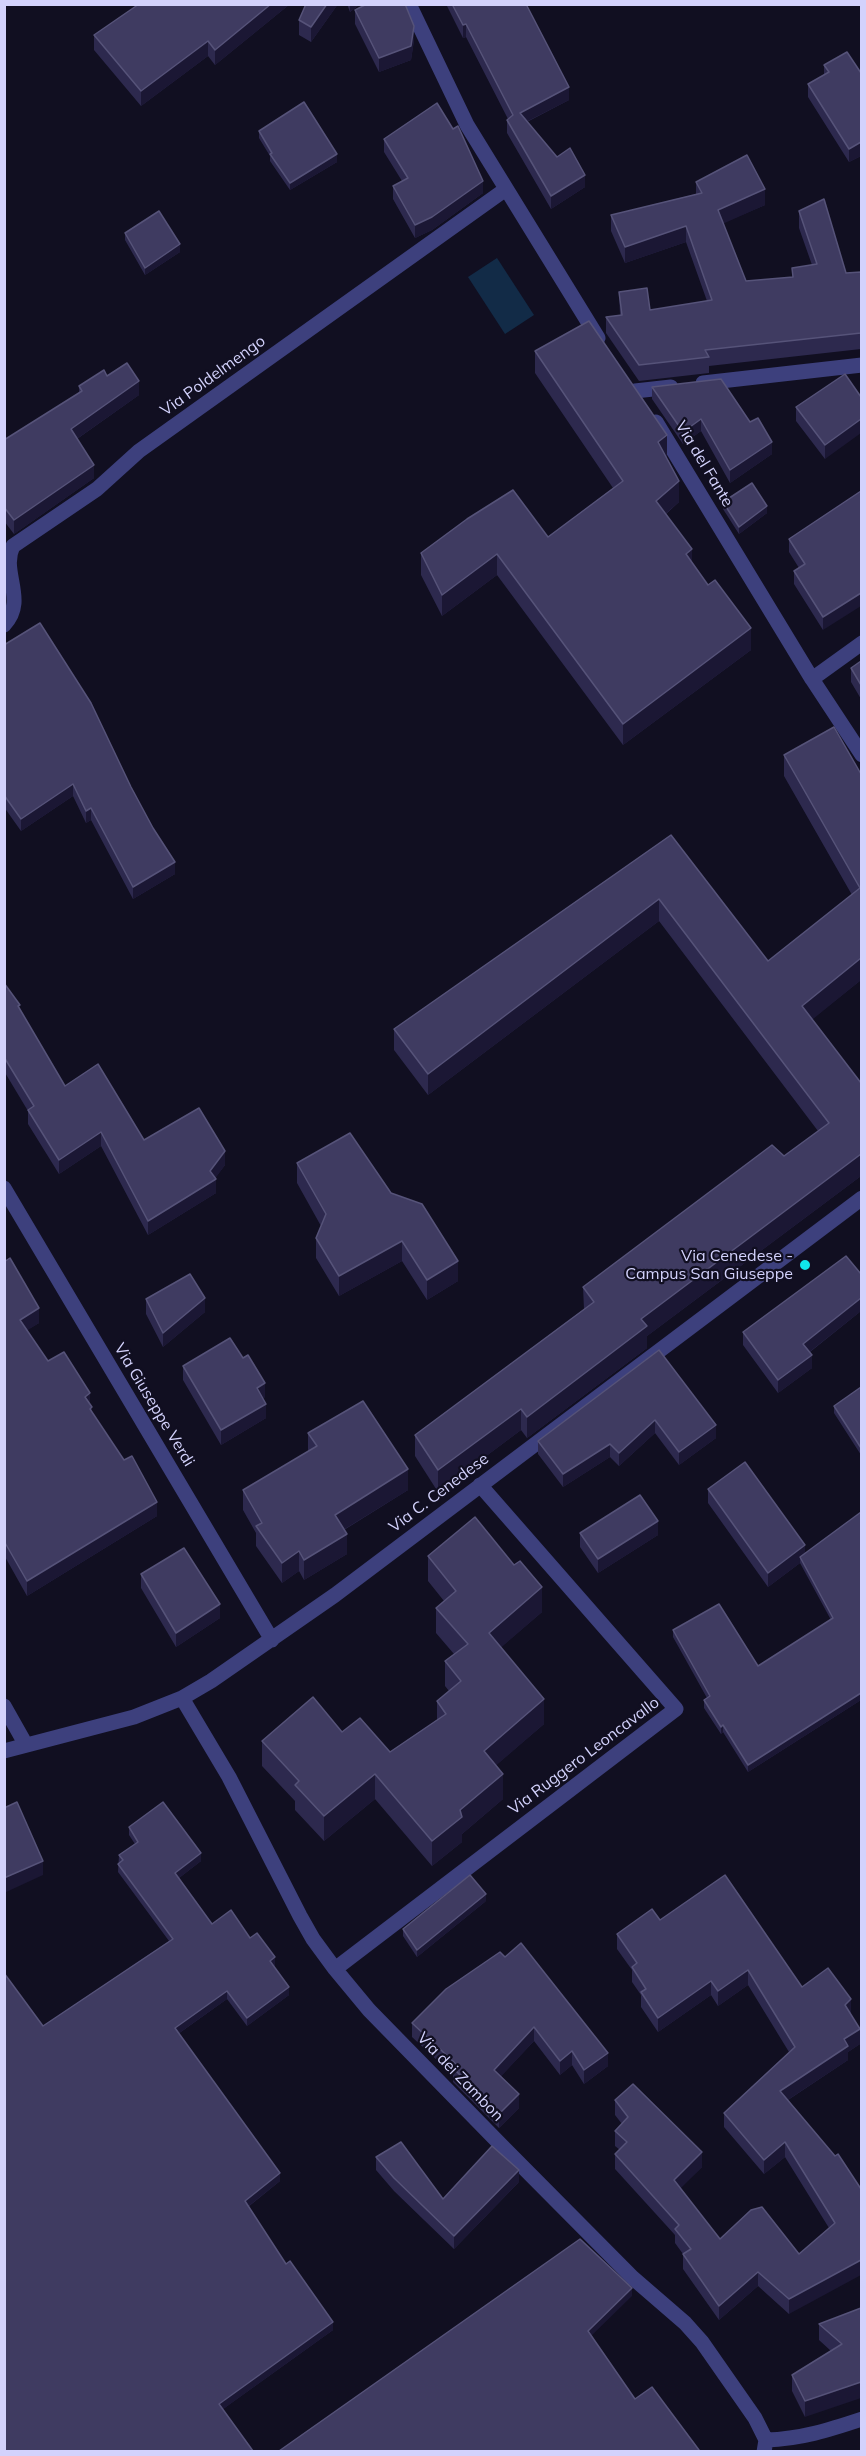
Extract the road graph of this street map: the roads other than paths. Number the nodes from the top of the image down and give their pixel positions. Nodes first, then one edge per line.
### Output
1 (409, 4) edge
2 (506, 189) junction
3 (610, 355) edge
4 (861, 365) edge
5 (4, 625) edge
6 (861, 643) edge
7 (812, 679) junction
8 (861, 755) edge
9 (4, 1188) edge
10 (861, 1198) edge
11 (480, 1485) junction
12 (272, 1640) junction
13 (182, 1698) junction
14 (4, 1706) edge
15 (26, 1744) junction
16 (4, 1750) edge
17 (334, 1969) junction
18 (861, 2419) edge
19 (765, 2446) edge

1 - 2 street
2 - 3 street
2 - 5 street, Via Poldelmengo
4 - 7 street, Via del Fante
6 - 7 street
7 - 8 street, Via del Fante
9 - 12 street, Via Giuseppe Verdi
10 - 11 street, Via C. Cenedese
11 - 12 street, Via C. Cenedese
11 - 17 street, Via Ruggero Leoncavallo
12 - 13 street, Via C. Cenedese
13 - 15 street, Via C. Cenedese
13 - 17 street, Via dei Zambon
14 - 15 street
15 - 16 street, Via C. Cenedese
17 - 19 street, Via dei Zambon
18 - 19 street

